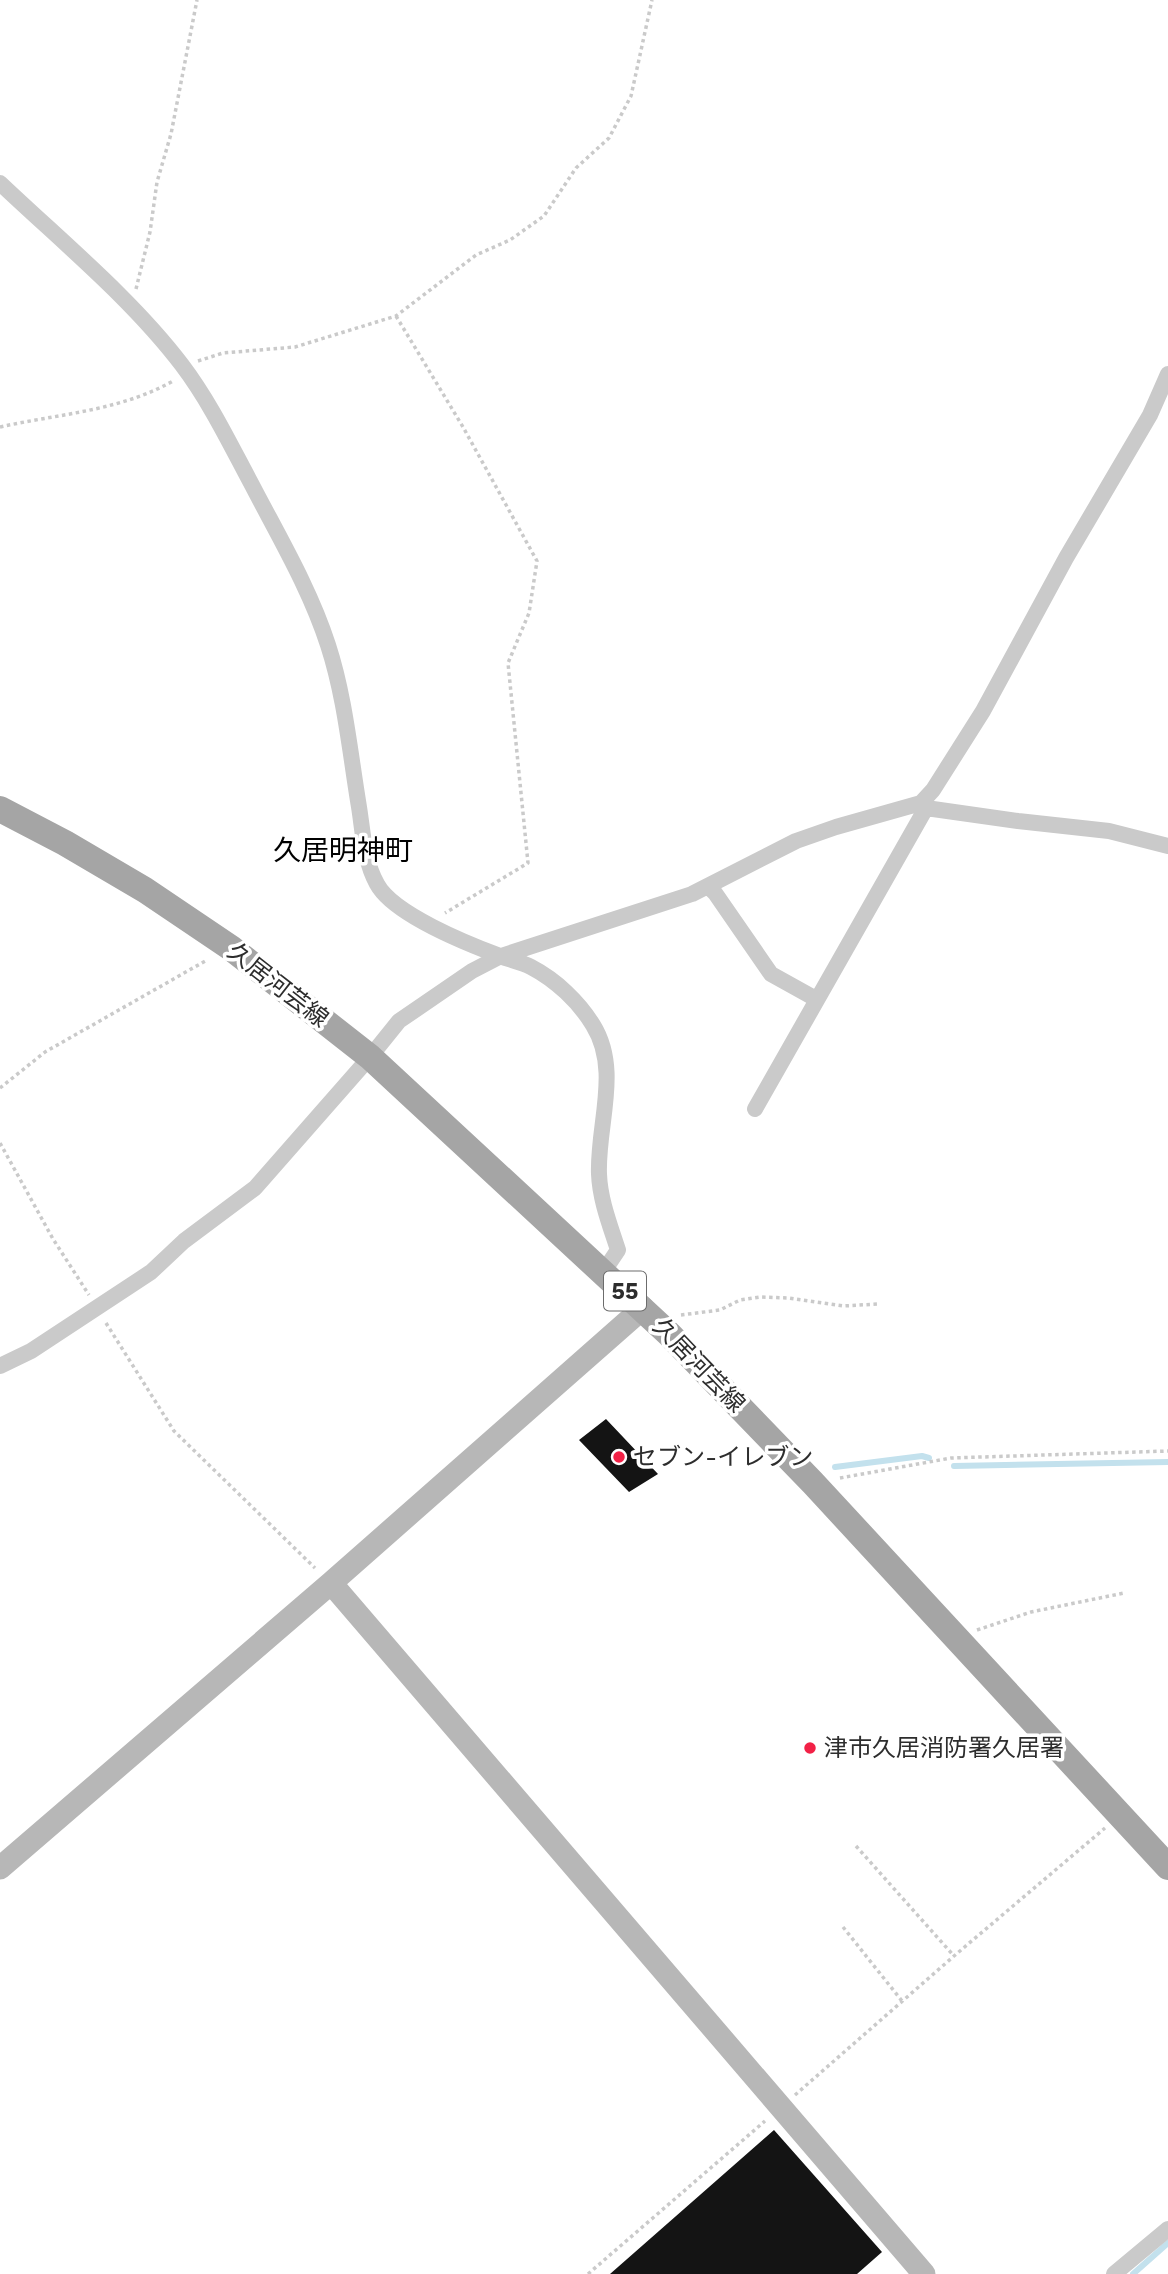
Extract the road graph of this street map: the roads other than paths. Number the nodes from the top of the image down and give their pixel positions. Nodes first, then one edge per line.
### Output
1 (0, 183) edge
2 (1168, 374) edge
3 (924, 805) junction
4 (0, 809) edge
5 (1168, 846) edge
6 (708, 886) junction
7 (501, 956) junction
8 (817, 999) junction
9 (370, 1057) junction
10 (755, 1109) dead end
11 (604, 1271) junction
12 (651, 1316) junction
13 (0, 1366) edge
14 (331, 1583) junction
15 (1168, 1867) edge
16 (0, 1868) edge
17 (1168, 2229) edge
18 (924, 2274) edge
19 (1114, 2274) edge

1 - 7 street
2 - 3 street
3 - 5 street
3 - 6 street
3 - 8 street
4 - 9 main road, 久居河芸線 / 55
6 - 7 street
6 - 8 street
7 - 9 street
7 - 11 street
8 - 10 street
9 - 11 main road, 久居河芸線 / 55
9 - 13 street
11 - 12 main road, 久居河芸線 / 55
12 - 14 street
12 - 15 main road, 久居河芸線 / 55
14 - 16 street
14 - 18 street
17 - 19 street

